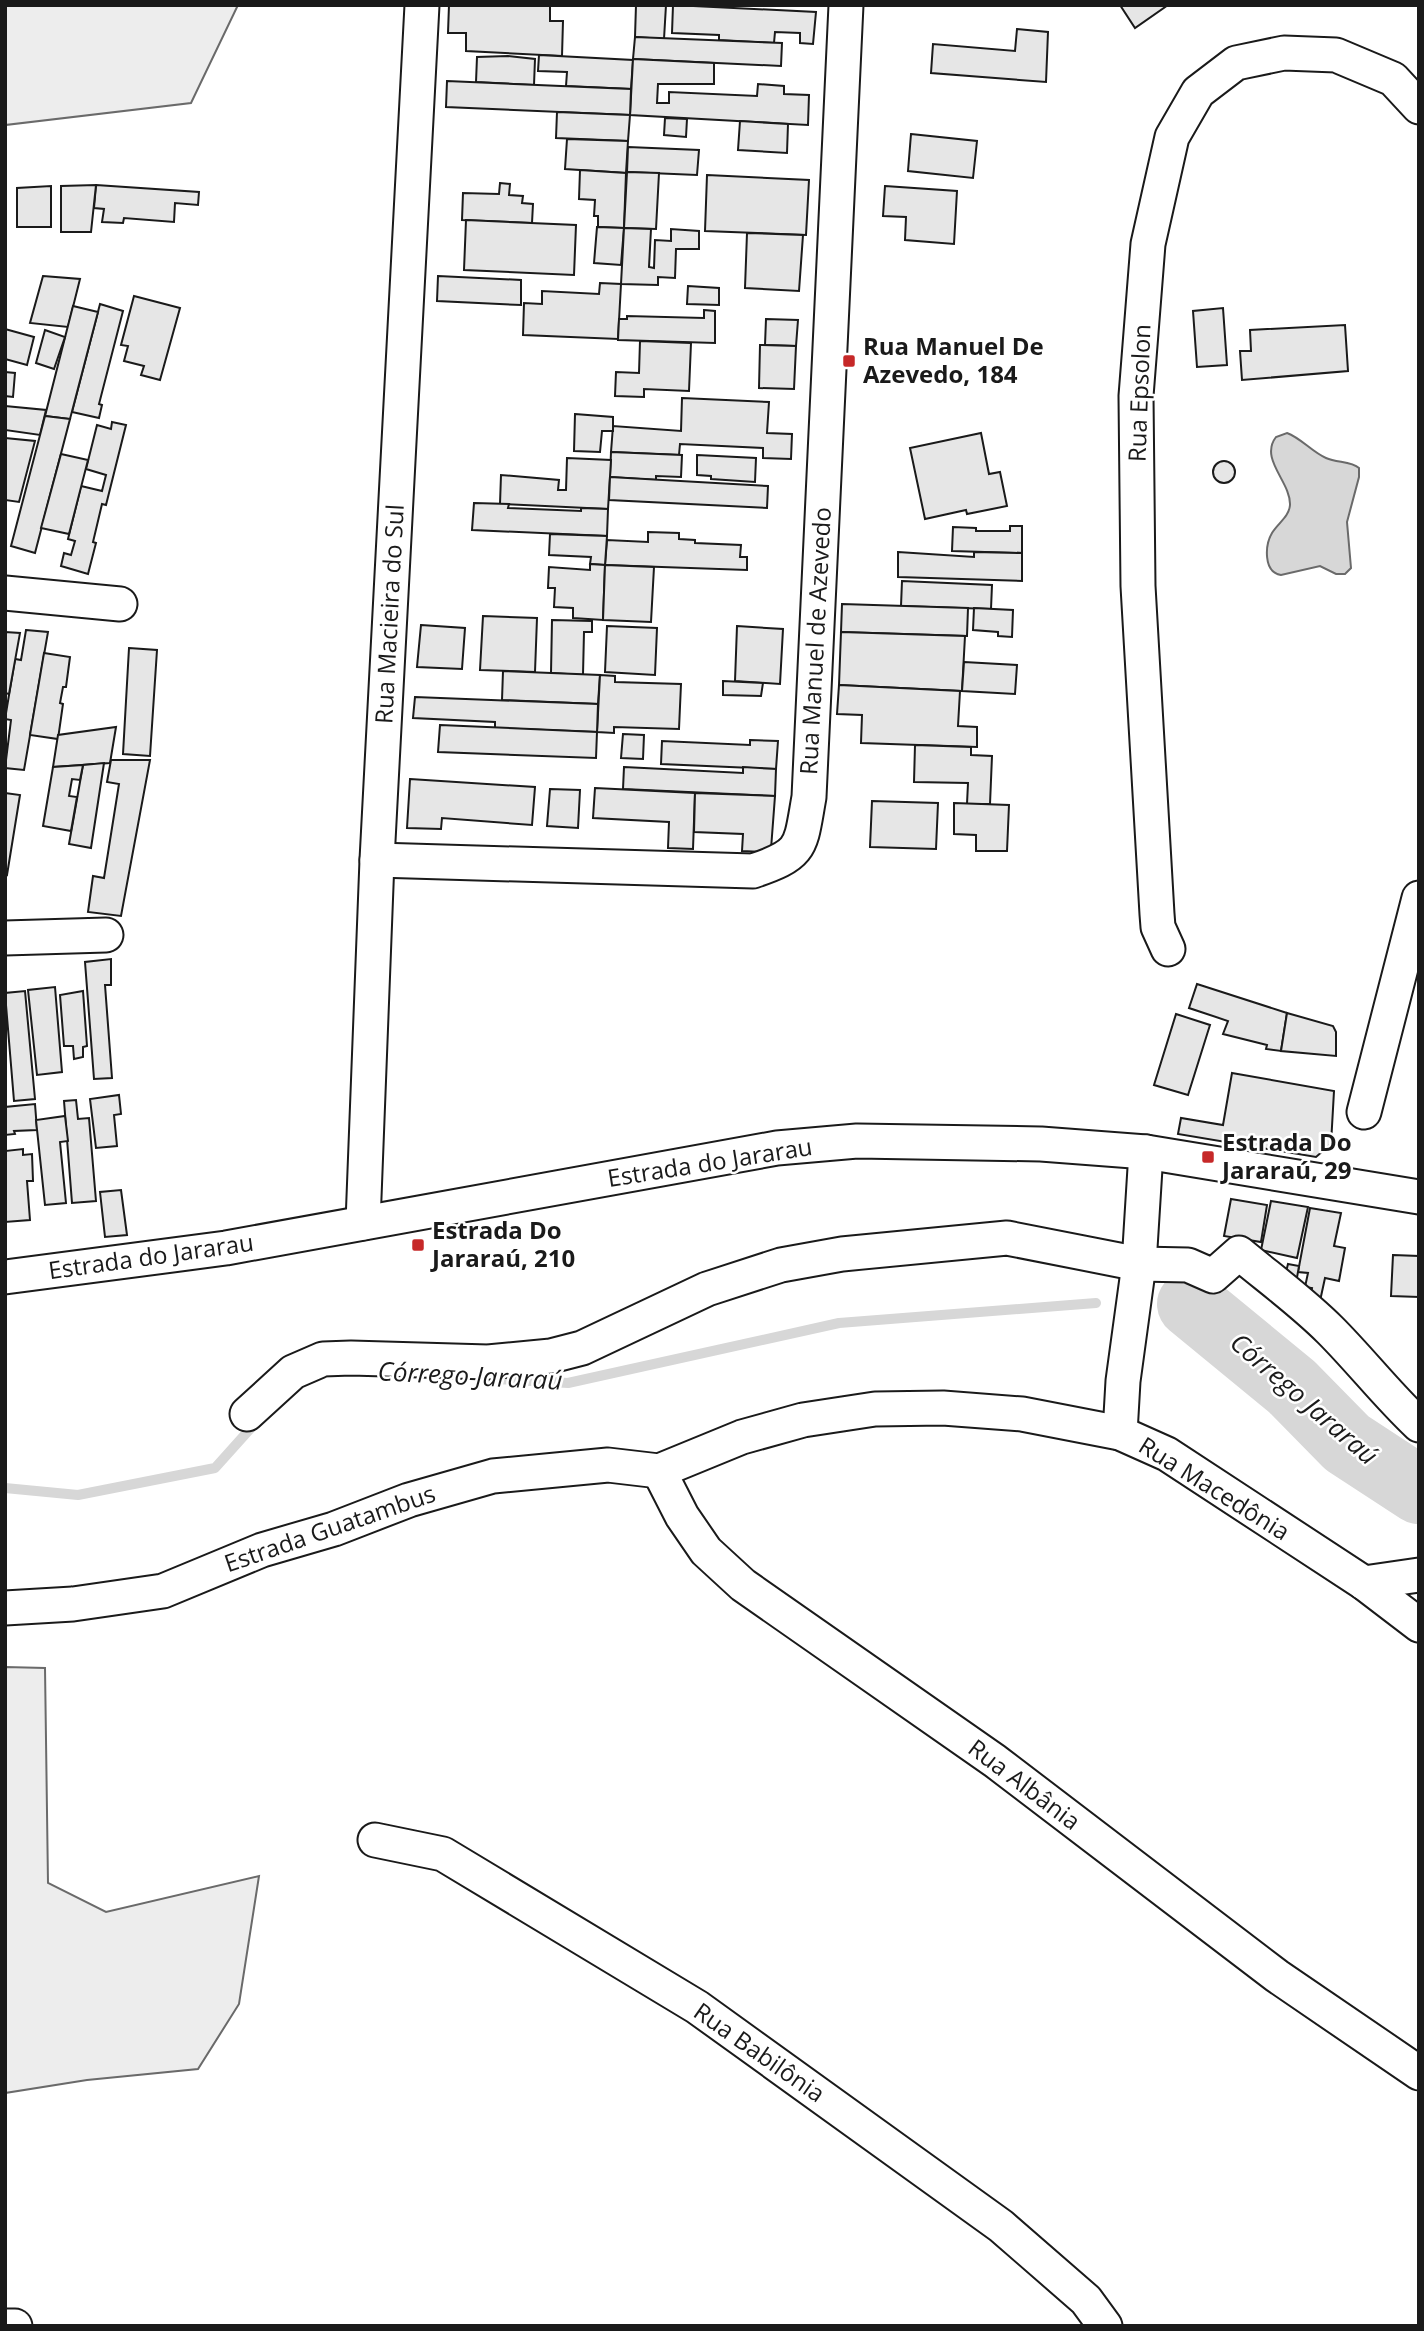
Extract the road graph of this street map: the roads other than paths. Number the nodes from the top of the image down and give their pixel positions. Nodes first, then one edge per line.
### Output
1 (422, 5) edge
2 (846, 5) edge
3 (1419, 107) edge
4 (5, 593) edge
5 (120, 604) dead end
6 (377, 860) junction
7 (1419, 898) edge
8 (106, 935) dead end
9 (5, 938) edge
10 (1168, 948) dead end
11 (1364, 1112) dead end
12 (1146, 1153) junction
13 (1419, 1197) edge
14 (363, 1223) junction
15 (1139, 1264) junction
16 (5, 1278) edge
17 (247, 1414) dead end
18 (1419, 1425) edge
19 (1120, 1433) junction
20 (659, 1471) junction
21 (1419, 1575) edge
22 (1364, 1583) junction
23 (5, 1608) edge
24 (1419, 1625) edge
25 (375, 1840) dead end
26 (1419, 2073) edge
27 (5, 2326) edge
28 (15, 2326) edge
29 (1105, 2326) edge

1 - 6 street, Rua Macieira do Sul
2 - 6 street, Rua Manuel de Azevedo
3 - 10 street, Rua Epsolon
4 - 5 street
6 - 14 street, Rua Macieira do Sul
7 - 11 street
8 - 9 street
12 - 13 street, Estrada do Jararau
12 - 14 street, Estrada do Jararau
12 - 15 street
14 - 16 street, Estrada do Jararau
15 - 17 street
15 - 18 street
15 - 19 street
19 - 20 street, Rua Macedônia
19 - 22 street, Rua Macedônia
20 - 23 street, Estrada Guatambus
20 - 26 street, Rua Albânia
21 - 22 street
22 - 24 street, Rua Macedônia
25 - 29 street, Rua Babilônia
27 - 28 street

